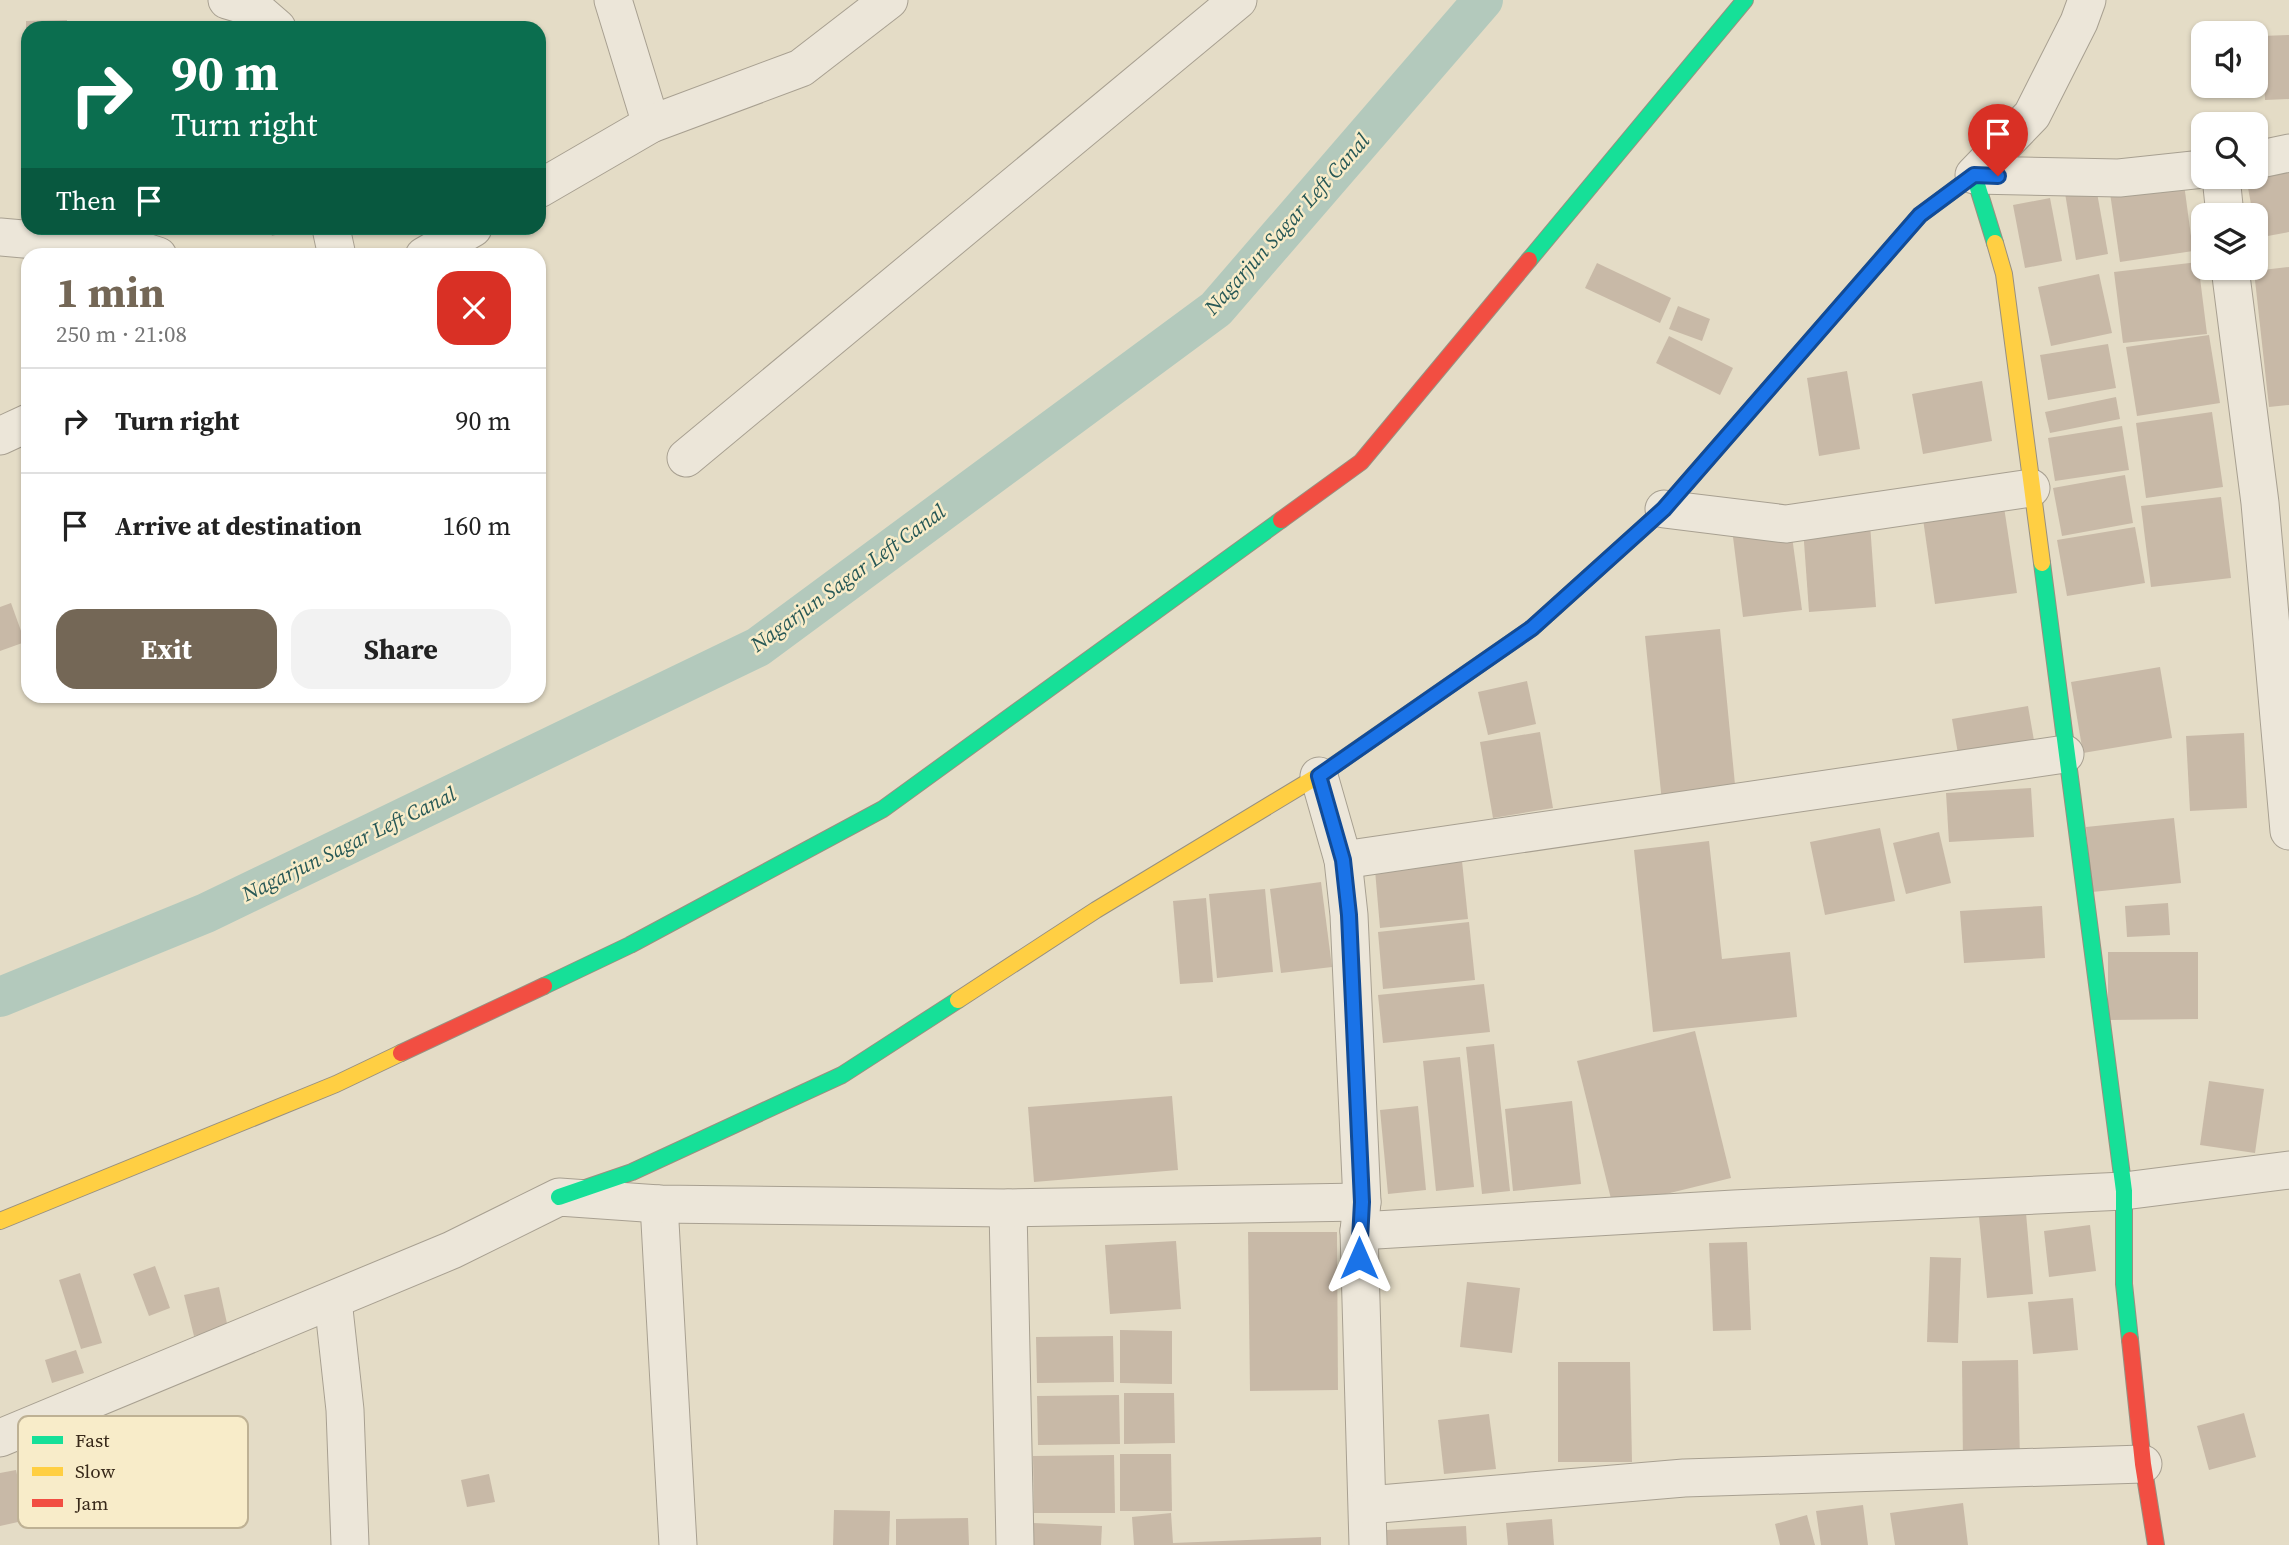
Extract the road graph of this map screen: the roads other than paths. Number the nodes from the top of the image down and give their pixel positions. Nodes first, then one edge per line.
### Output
1 (227, 0) edge
2 (613, 0) edge
3 (888, 0) edge
4 (1238, 0) edge
5 (1745, 0) edge
6 (2087, 0) edge
7 (269, 21) edge
8 (652, 124) junction
9 (2289, 153) edge
10 (2268, 157) edge
11 (2191, 170) edge
12 (1974, 175) junction
13 (546, 185) edge
14 (460, 235) edge
15 (0, 237) edge
16 (125, 248) edge
17 (438, 248) edge
18 (2232, 280) edge
19 (21, 426) edge
20 (0, 436) edge
21 (686, 458) dead end
22 (2031, 488) junction
23 (1664, 509) junction
24 (2065, 754) junction
25 (1319, 776) junction
26 (2289, 831) edge
27 (1343, 860) junction
28 (2289, 1170) edge
29 (2124, 1191) junction
30 (559, 1197) junction
31 (659, 1204) junction
32 (1008, 1208) junction
33 (1360, 1216) junction
34 (0, 1221) edge
35 (333, 1300) junction
36 (53, 1416) edge
37 (18, 1431) edge
38 (0, 1438) edge
39 (2143, 1464) junction
40 (1367, 1505) junction
41 (350, 1545) edge
42 (678, 1545) edge
43 (1015, 1545) edge
44 (1368, 1545) edge
45 (2156, 1545) edge

1 - 7 street
2 - 8 street
3 - 8 street
4 - 21 street
5 - 34 street
6 - 12 street
8 - 13 street
9 - 10 street
11 - 12 street
12 - 22 street
12 - 23 street
14 - 17 street
15 - 16 street
18 - 26 street
19 - 20 street
22 - 23 street
22 - 24 street
23 - 25 street
24 - 27 street
24 - 29 street
25 - 27 street
25 - 30 street
27 - 33 street
28 - 29 street
29 - 33 street
29 - 39 street
30 - 31 street
30 - 35 street
31 - 32 street
31 - 42 street
32 - 33 street
32 - 43 street
33 - 40 street
35 - 36 street
35 - 41 street
37 - 38 street
39 - 40 street
39 - 45 street
40 - 44 street

